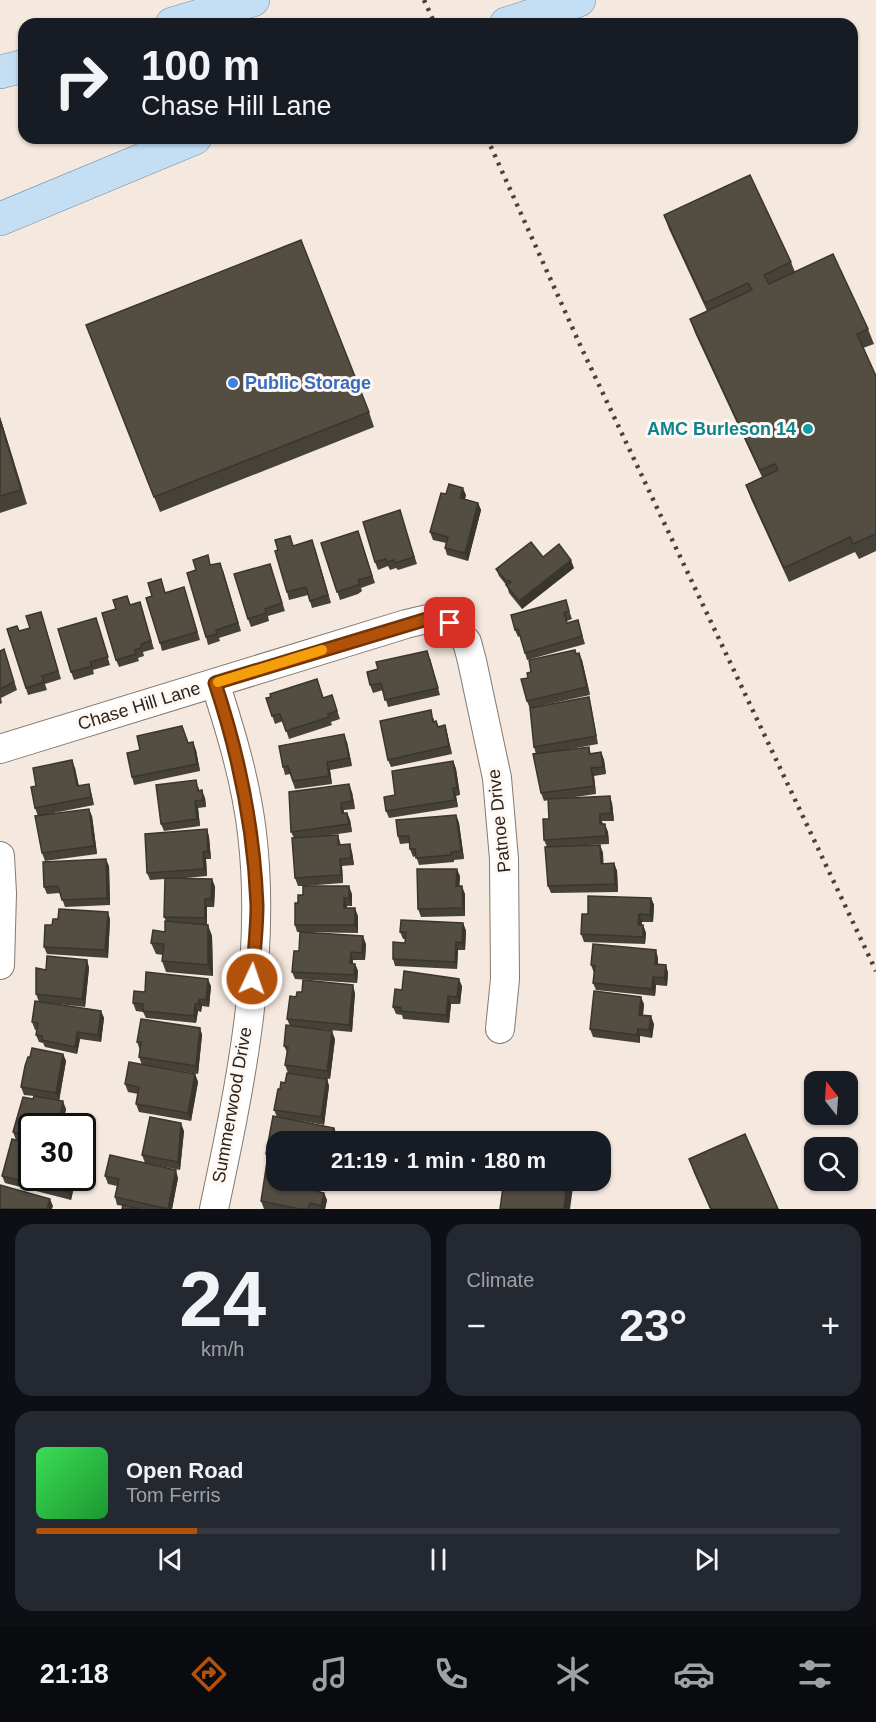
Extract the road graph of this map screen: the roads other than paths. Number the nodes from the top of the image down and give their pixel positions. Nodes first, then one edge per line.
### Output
1 (253, 0) edge
2 (579, 0) edge
3 (192, 18) edge
4 (524, 18) edge
5 (18, 68) edge
6 (0, 72) edge
7 (181, 144) edge
8 (0, 219) edge
9 (450, 623) joint
10 (215, 683) junction
11 (0, 749) edge
12 (0, 856) edge
13 (0, 965) edge
14 (500, 1029) dead end
15 (214, 1209) edge

1 - 3 main road
2 - 4 main road
5 - 6 main road
7 - 8 main road
9 - 10 street, Chase Hill Lane
9 - 14 street, Patnoe Drive
10 - 11 street, Chase Hill Lane
10 - 15 street, Summerwood Drive
12 - 13 street

